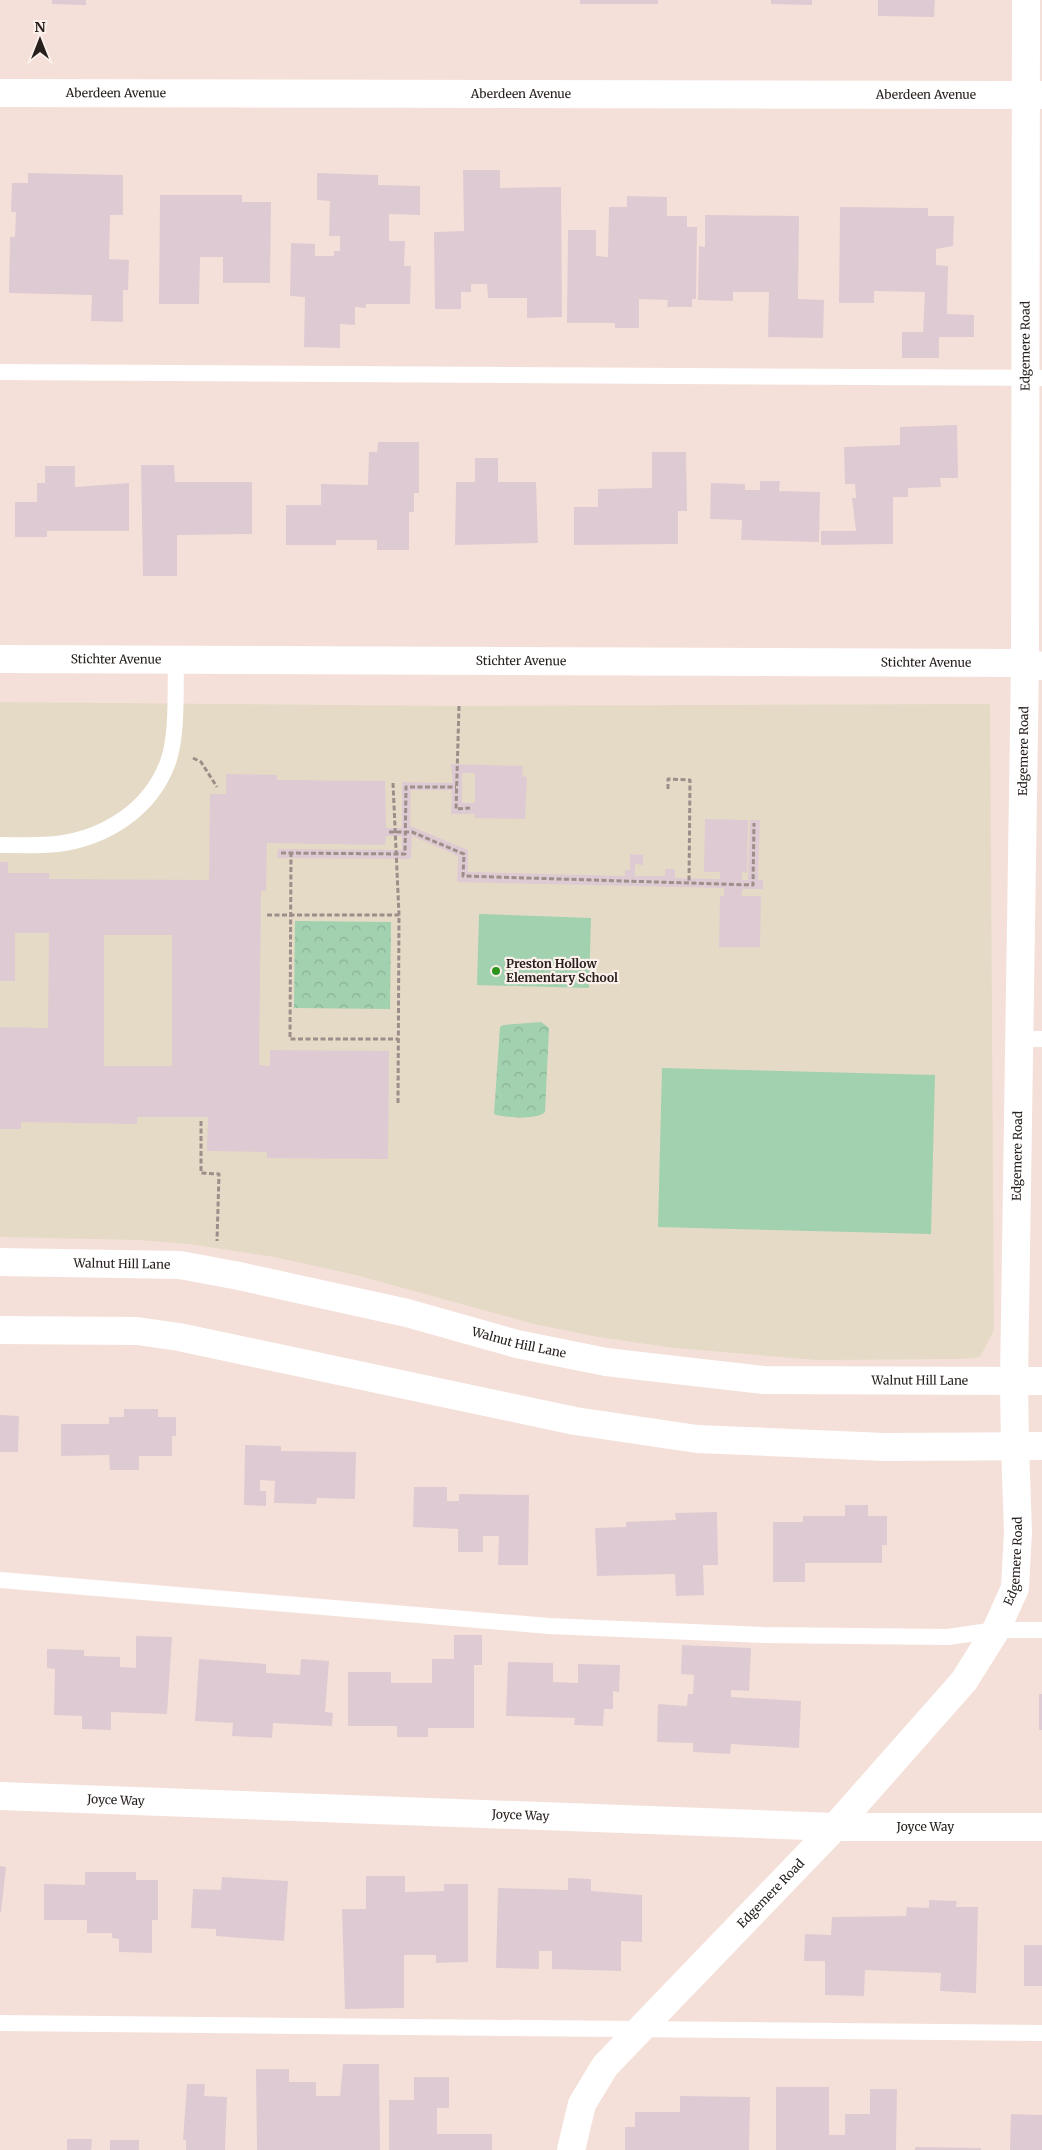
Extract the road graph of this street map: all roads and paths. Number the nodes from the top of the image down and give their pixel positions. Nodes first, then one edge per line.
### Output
1 (1026, 0) edge
2 (0, 93) edge
3 (1034, 95) edge
4 (0, 372) edge
5 (1034, 378) edge
6 (0, 659) edge
7 (176, 659) junction
8 (1034, 665) edge
9 (459, 706) dead end
10 (393, 783) dead end
11 (456, 787) junction
12 (668, 789) dead end
13 (470, 808) dead end
14 (754, 823) dead end
15 (389, 832) dead end
16 (394, 832) junction
17 (405, 832) junction
18 (0, 845) edge
19 (291, 852) junction
20 (281, 853) dead end
21 (395, 854) junction
22 (689, 883) junction
23 (267, 915) dead end
24 (291, 915) junction
25 (399, 915) junction
26 (398, 1039) junction
27 (1031, 1039) edge
28 (398, 1105) dead end
29 (201, 1121) dead end
30 (217, 1246) dead end
31 (0, 1262) edge
32 (0, 1330) edge
33 (1042, 1381) edge
34 (1014, 1382) junction
35 (1042, 1446) edge
36 (1015, 1447) junction
37 (0, 1580) edge
38 (996, 1630) junction
39 (1042, 1630) edge
40 (0, 1796) edge
41 (835, 1827) junction
42 (1042, 1827) edge
43 (0, 2023) edge
44 (640, 2030) junction
45 (1042, 2033) edge
46 (570, 2150) edge

1 - 3 street, Edgemere Road
2 - 3 street, Aberdeen Avenue
3 - 5 street, Edgemere Road
4 - 5 lane
5 - 8 street, Edgemere Road
6 - 7 street, Stichter Avenue
7 - 8 street, Stichter Avenue
7 - 18 lane
8 - 27 street, Edgemere Road
9 - 11 path
10 - 16 path
11 - 13 path
11 - 17 path
12 - 22 path
14 - 22 path
15 - 16 path
16 - 17 path
16 - 21 path
17 - 21 path
17 - 22 path
19 - 20 path
19 - 21 path
19 - 24 path
21 - 25 path
23 - 24 path
24 - 25 path
24 - 26 path
25 - 26 path
26 - 28 path
27 - 34 street, Edgemere Road
29 - 30 path
31 - 34 street, Walnut Hill Lane
32 - 36 street
33 - 34 street, Walnut Hill Lane
34 - 36 street, Edgemere Road
35 - 36 street
36 - 38 street, Edgemere Road
37 - 38 lane
38 - 39 lane
38 - 41 street, Edgemere Road
40 - 41 street, Joyce Way
41 - 42 street, Joyce Way
41 - 44 street, Edgemere Road
43 - 44 lane
44 - 45 lane
44 - 46 street, Edgemere Road

